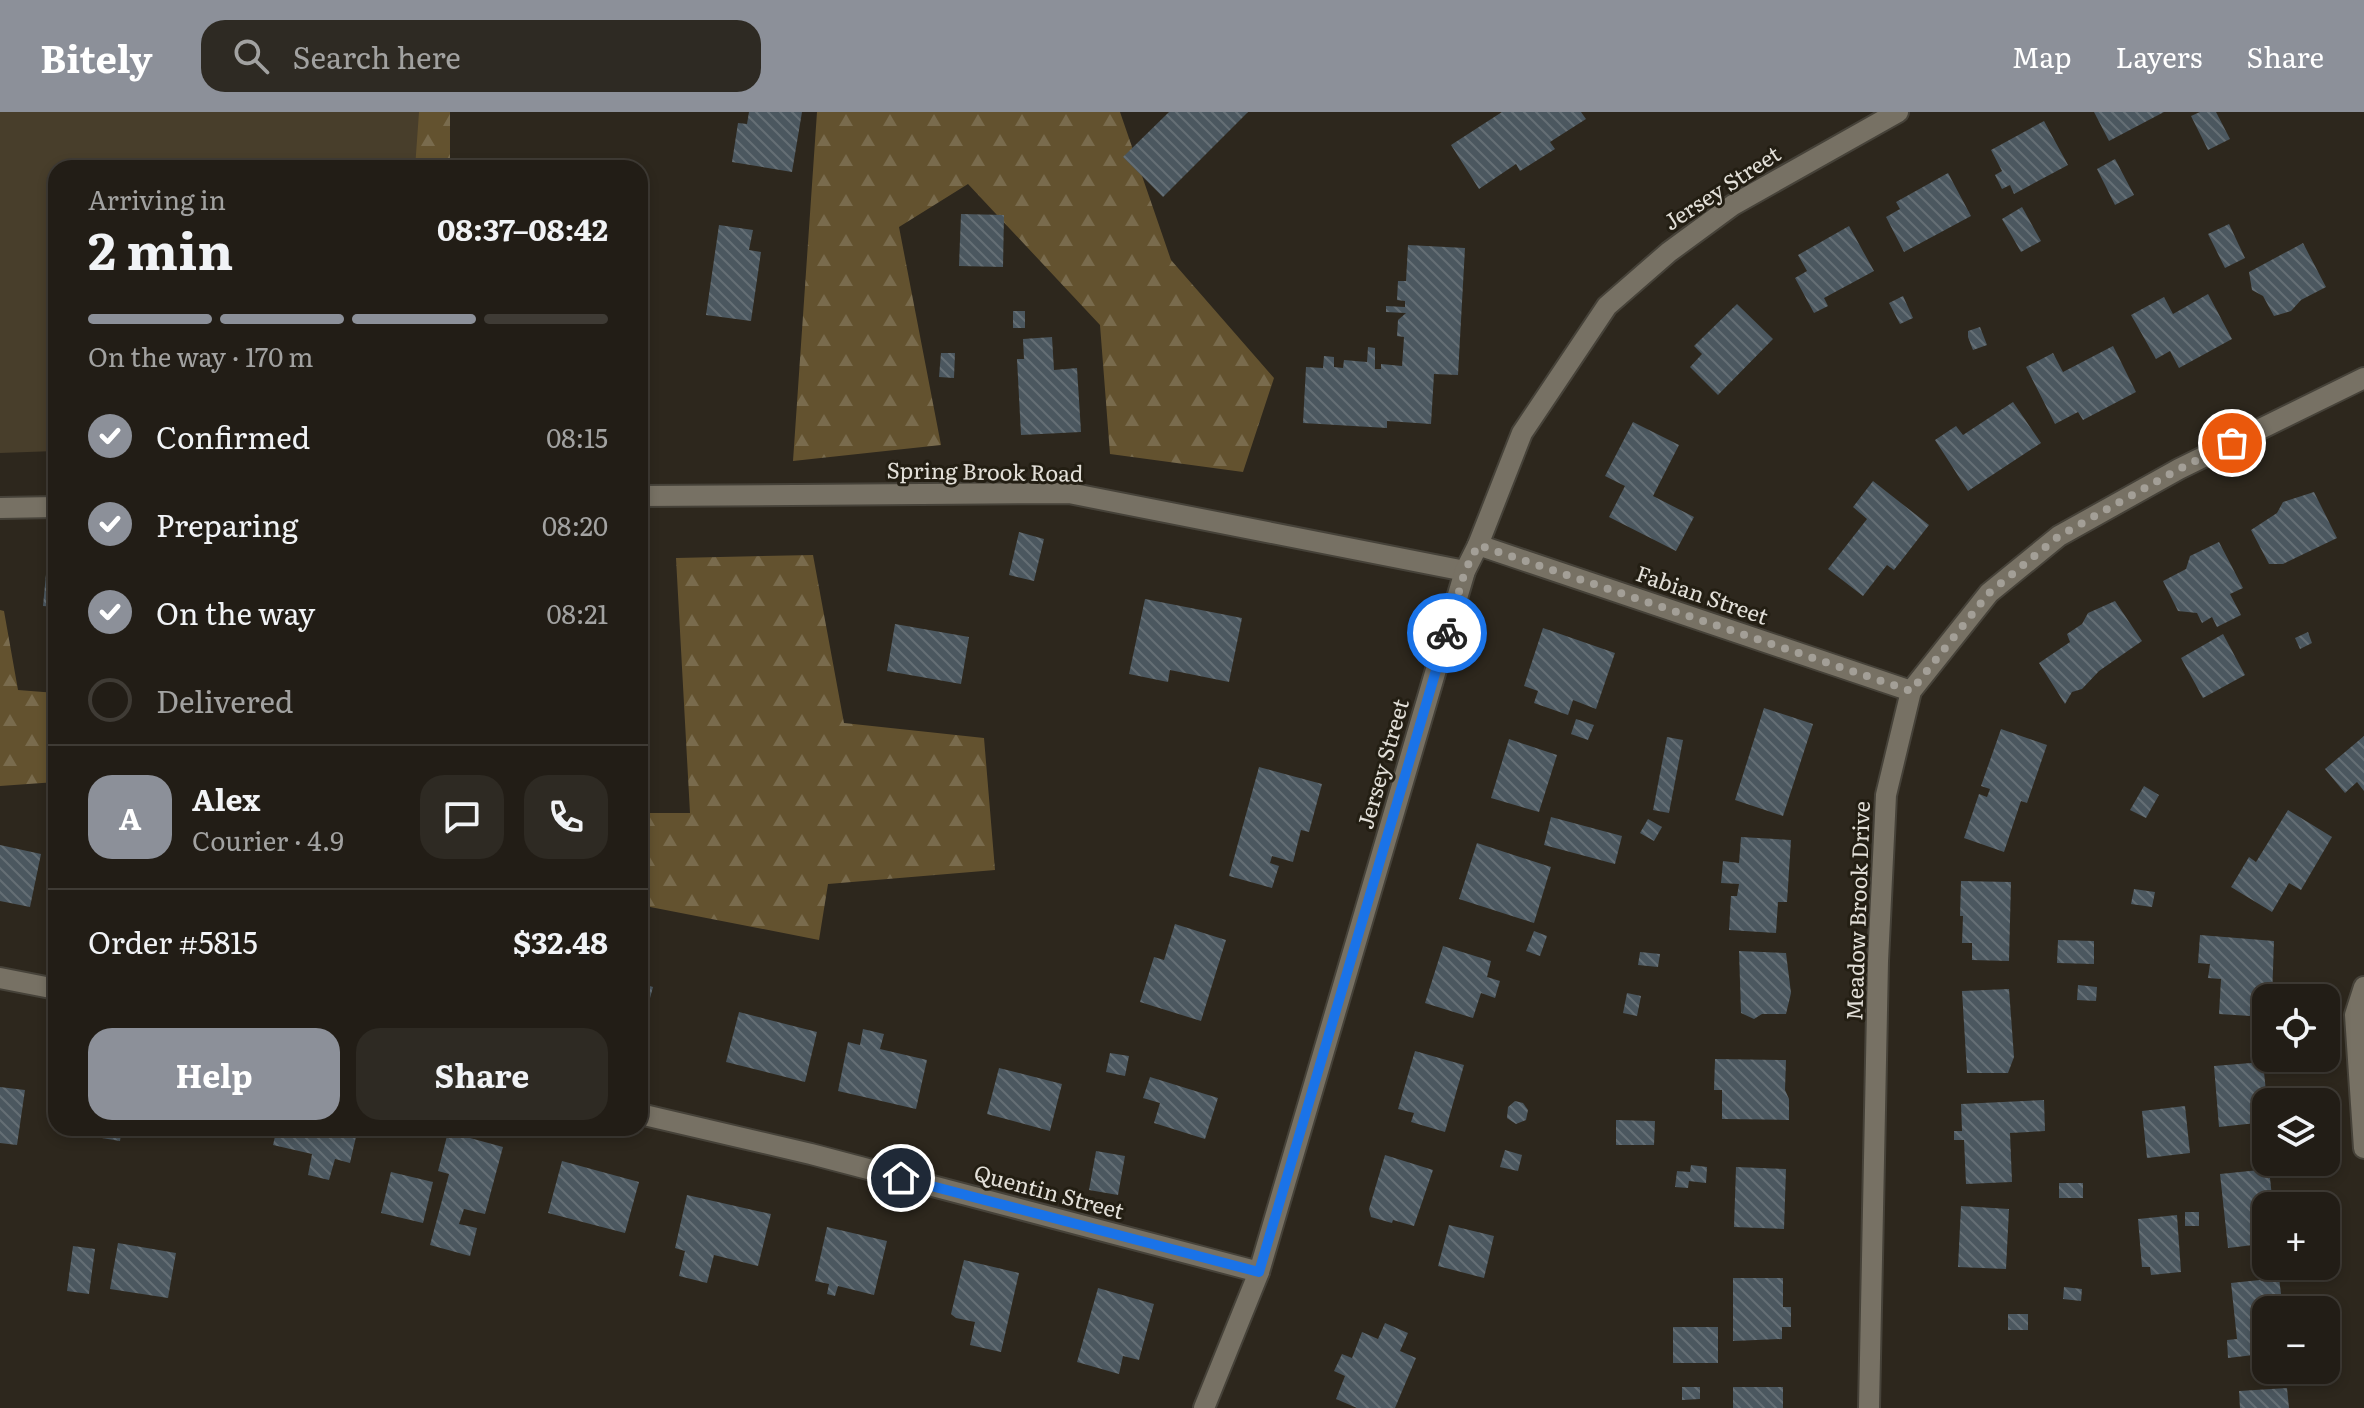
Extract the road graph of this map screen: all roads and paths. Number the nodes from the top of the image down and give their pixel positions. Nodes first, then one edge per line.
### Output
1 (1898, 112) edge
2 (2364, 378) edge
3 (648, 496) edge
4 (48, 507) edge
5 (0, 508) edge
6 (1478, 545) junction
7 (1465, 571) junction
8 (1911, 691) junction
9 (0, 978) edge
10 (48, 987) edge
11 (2364, 987) edge
12 (648, 1116) edge
13 (2364, 1148) edge
14 (1259, 1272) junction
15 (1204, 1408) edge
16 (1869, 1408) edge

1 - 6 street, Jersey Street
2 - 8 street, Meadow Brook Drive
3 - 7 street, Spring Brook Road
4 - 5 street
6 - 7 street, Jersey Street
6 - 8 street, Fabian Street
7 - 14 street, Jersey Street
8 - 16 street, Meadow Brook Drive
9 - 10 street
11 - 13 street
12 - 14 street, Quentin Street
14 - 15 street, Jersey Street

